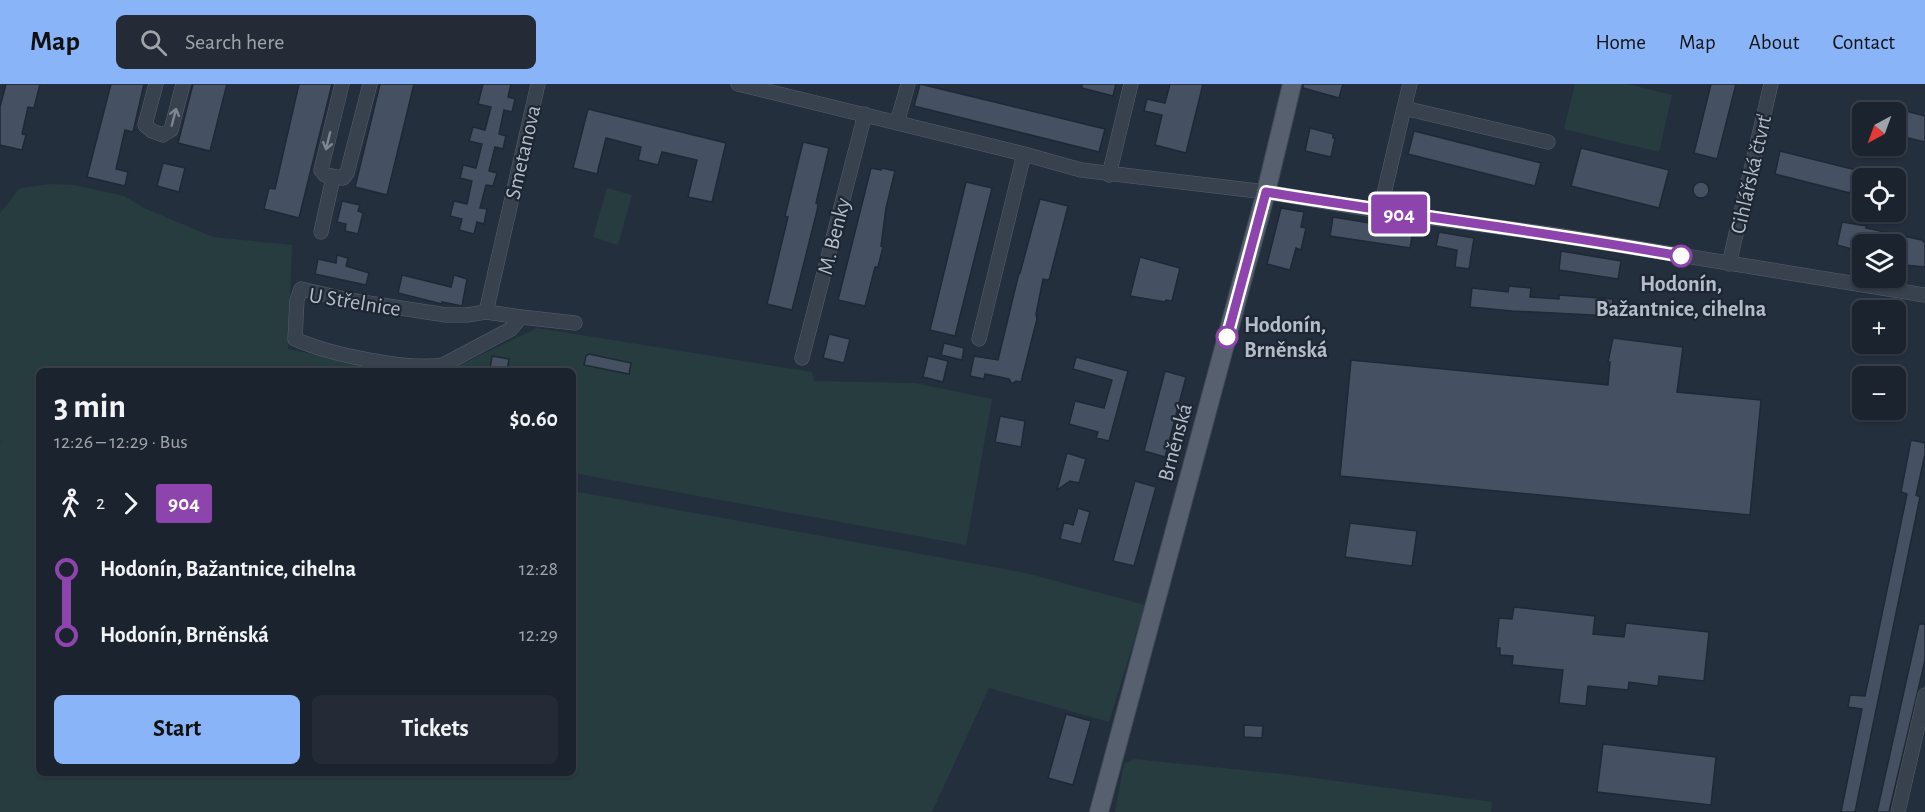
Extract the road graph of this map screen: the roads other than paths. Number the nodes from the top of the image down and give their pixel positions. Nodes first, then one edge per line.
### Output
1 (156, 84) edge
2 (183, 84) edge
3 (342, 84) edge
4 (370, 84) edge
5 (538, 84) edge
6 (738, 84) edge
7 (908, 84) edge
8 (1131, 84) edge
9 (1292, 84) edge
10 (1410, 84) edge
11 (1771, 84) edge
12 (1404, 108) junction
13 (865, 114) junction
14 (897, 123) junction
15 (1548, 142) dead end
16 (1024, 154) junction
17 (1109, 175) junction
18 (333, 178) junction
19 (1266, 192) junction
20 (1380, 211) junction
21 (321, 232) dead end
22 (1729, 264) junction
23 (1925, 295) edge
24 (486, 312) junction
25 (521, 317) junction
26 (575, 323) dead end
27 (979, 339) dead end
28 (802, 358) dead end
29 (1925, 694) edge
30 (1099, 812) edge
31 (1898, 812) edge

1 -> 2 street
3 -> 18 street
4 - 18 street
5 - 24 street, Smetanova
6 - 13 street
7 - 14 street
8 - 17 street
9 - 19 main road, Brněnská
10 - 12 street
11 - 22 street, Cihlářská čtvrť
12 - 15 street
12 - 20 street
13 - 14 street
13 - 28 street, M. Benky
14 - 16 street
16 - 17 street
16 - 27 street
17 - 19 street
18 - 21 street
19 - 20 street
19 - 30 main road, Brněnská
20 - 22 street
22 - 23 street
24 - 25 street, U Střelnice
24 - 25 street, U Střelnice
25 - 26 street, U Střelnice
29 - 31 street

